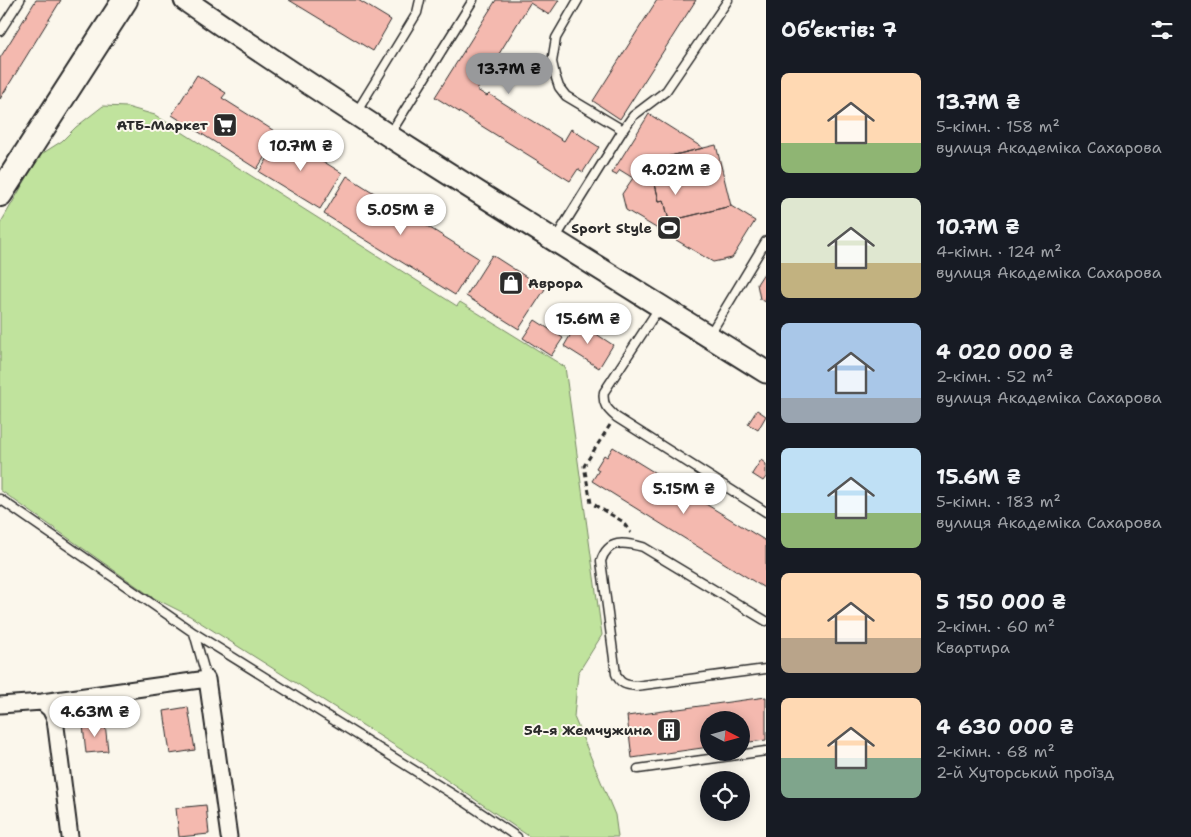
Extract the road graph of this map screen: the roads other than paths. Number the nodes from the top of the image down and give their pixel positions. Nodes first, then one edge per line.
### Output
1 (20, 0) edge
2 (125, 0) edge
3 (185, 0) edge
4 (420, 0) edge
5 (473, 0) edge
6 (578, 0) edge
7 (728, 0) edge
8 (0, 31) edge
9 (355, 114) junction
10 (623, 130) junction
11 (389, 136) junction
12 (0, 194) edge
13 (554, 240) junction
14 (766, 241) edge
15 (660, 306) junction
16 (709, 336) junction
17 (766, 372) edge
18 (0, 499) edge
19 (766, 512) edge
20 (766, 622) edge
21 (194, 633) junction
22 (766, 669) edge
23 (207, 680) junction
24 (42, 702) junction
25 (0, 705) edge
26 (766, 751) edge
27 (638, 769) dead end
28 (70, 837) edge
29 (229, 837) edge
30 (517, 837) edge

1 - 8 lane
2 - 12 main road
3 - 9 street
4 - 9 lane
5 - 11 lane
6 - 10 lane
7 - 10 lane
9 - 11 street
10 - 13 lane
11 - 13 street
13 - 15 street
14 - 16 lane
15 - 16 street
15 - 19 lane
16 - 17 street
18 - 21 lane
20 - 22 lane
21 - 23 lane
21 - 30 lane
23 - 24 street
23 - 29 street
24 - 25 street
24 - 28 street
26 - 27 lane

